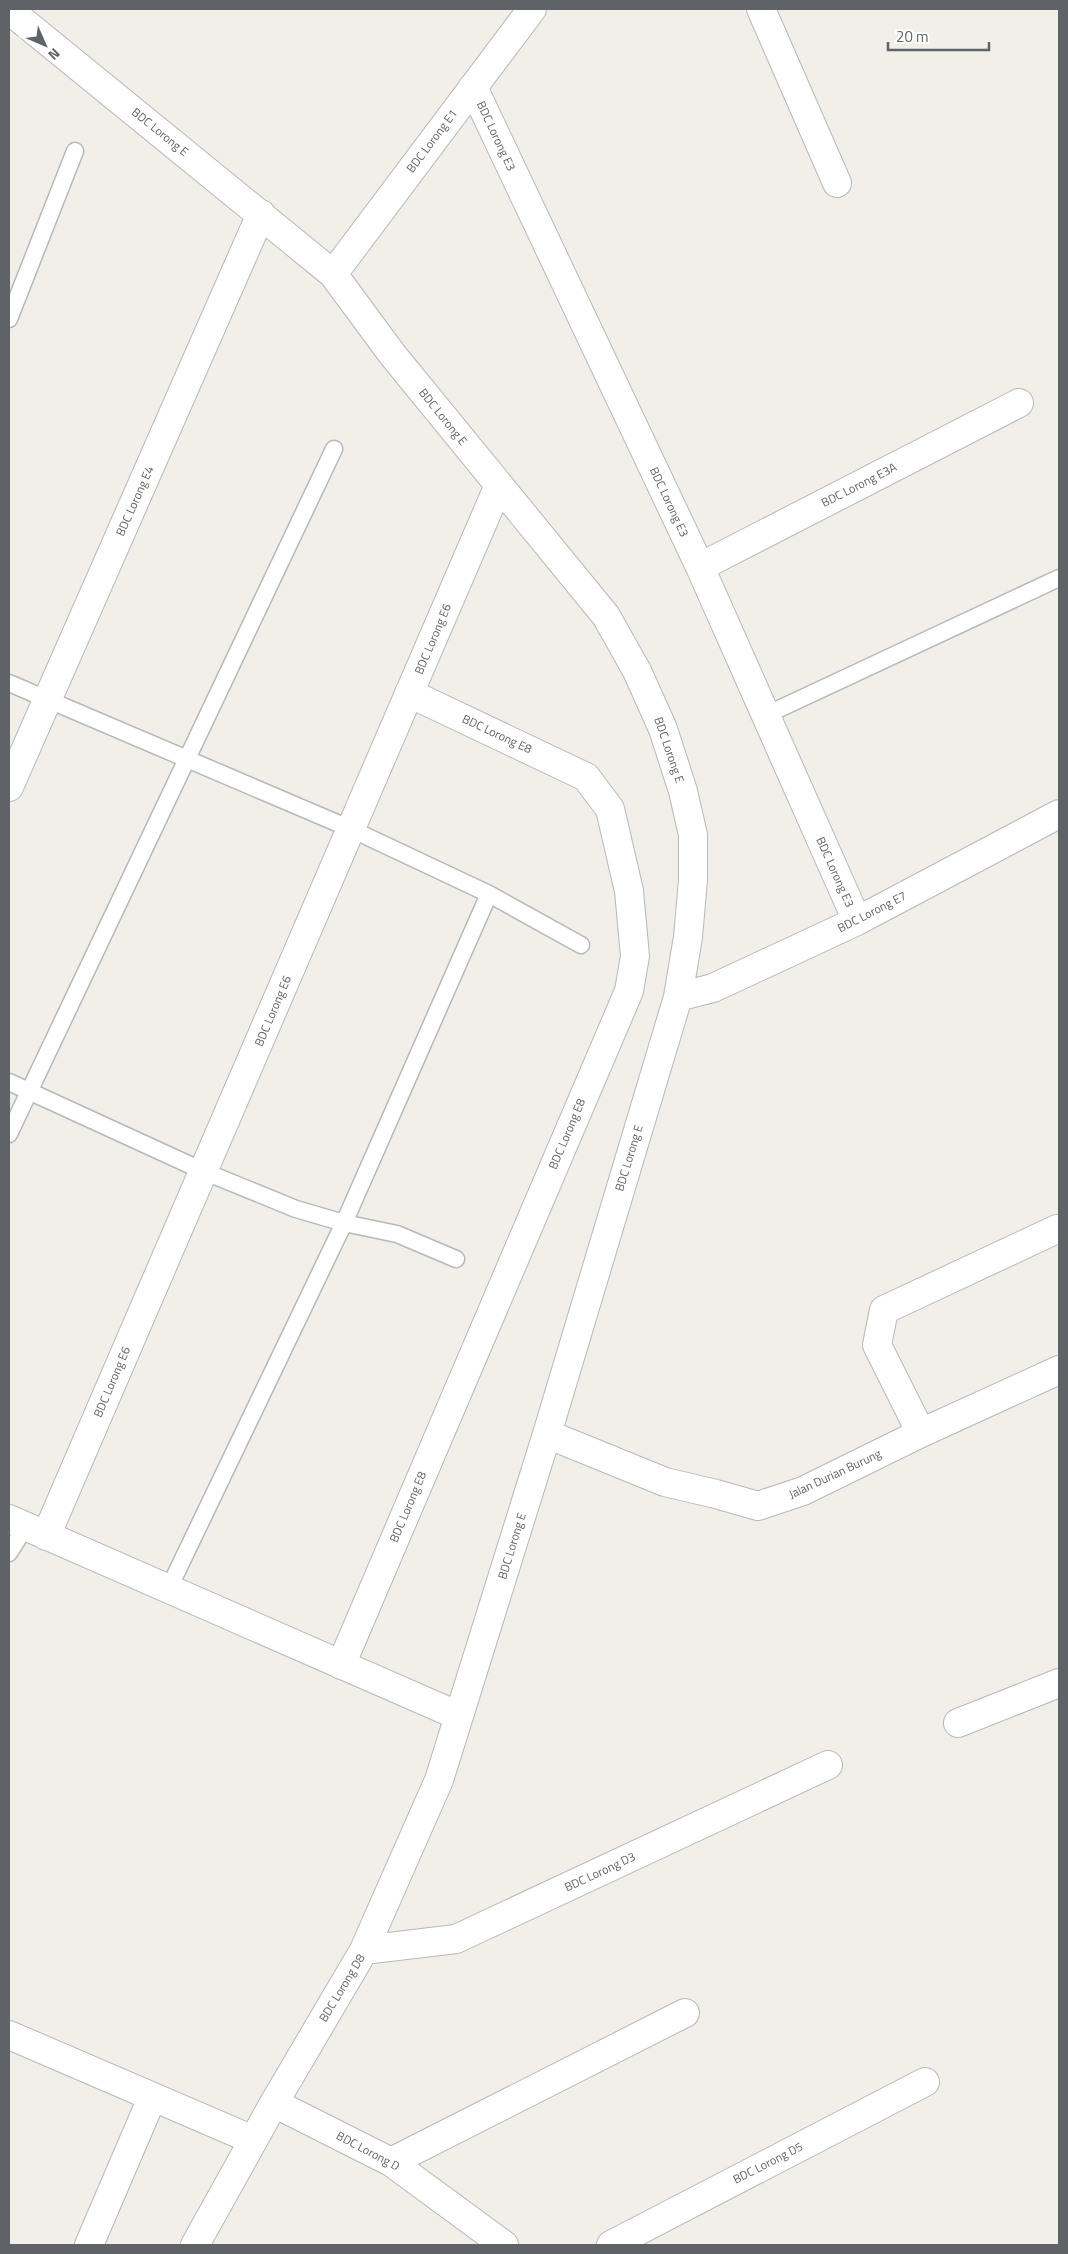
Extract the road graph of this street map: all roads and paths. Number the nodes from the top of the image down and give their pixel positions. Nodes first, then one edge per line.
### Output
1 (532, 9) edge
2 (761, 9) edge
3 (9, 10) edge
4 (473, 88) junction
5 (75, 151) dead end
6 (837, 182) dead end
7 (261, 214) junction
8 (333, 274) junction
9 (9, 319) edge
10 (1019, 403) dead end
11 (334, 449) dead end
12 (499, 485) junction
13 (700, 568) junction
14 (1059, 578) edge
15 (9, 683) edge
16 (409, 693) junction
17 (48, 699) junction
18 (766, 715) junction
19 (187, 759) junction
20 (9, 787) edge
21 (1059, 814) edge
22 (351, 829) junction
23 (489, 894) junction
24 (857, 921) junction
25 (580, 945) dead end
26 (678, 997) junction
27 (9, 1082) edge
28 (29, 1091) junction
29 (9, 1134) edge
30 (203, 1171) junction
31 (344, 1223) junction
32 (1059, 1230) edge
33 (456, 1259) dead end
34 (1059, 1370) edge
35 (921, 1433) junction
36 (547, 1434) junction
37 (27, 1527) edge
38 (9, 1553) edge
39 (169, 1588) junction
40 (341, 1665) junction
41 (1059, 1683) edge
42 (459, 1716) junction
43 (958, 1723) dead end
44 (828, 1765) dead end
45 (364, 1950) junction
46 (685, 2013) dead end
47 (9, 2035) edge
48 (926, 2082) dead end
49 (152, 2098) junction
50 (274, 2103) junction
51 (252, 2140) junction
52 (391, 2162) junction
53 (89, 2245) edge
54 (194, 2245) edge
55 (504, 2245) edge
56 (610, 2245) edge

1 - 4 street, BDC Lorong E1
2 - 6 street
3 - 7 street, BDC Lorong E
4 - 8 street, BDC Lorong E1
4 - 13 street, BDC Lorong E3
5 - 9 lane
7 - 8 street, BDC Lorong E
7 - 17 street, BDC Lorong E4
8 - 12 street, BDC Lorong E
10 - 13 street, BDC Lorong E3A
11 - 19 lane
12 - 16 street, BDC Lorong E6
12 - 26 street, BDC Lorong E
13 - 18 street, BDC Lorong E3
14 - 18 lane
15 - 17 lane
16 - 22 street, BDC Lorong E6
16 - 40 street, BDC Lorong E8
17 - 19 lane
17 - 20 street, BDC Lorong E4
18 - 24 street, BDC Lorong E3
19 - 22 lane
19 - 28 lane
21 - 24 street, BDC Lorong E7
22 - 23 lane
22 - 30 street, BDC Lorong E6
23 - 25 lane
23 - 31 lane
24 - 26 street, BDC Lorong E7
26 - 36 street, BDC Lorong E
27 - 28 lane
28 - 29 lane
28 - 30 lane
30 - 31 lane
30 - 37 street, BDC Lorong E6
31 - 33 lane
31 - 39 lane
32 - 35 street
34 - 35 street, Jalan Durian Burung
35 - 36 street, Jalan Durian Burung
36 - 42 street, BDC Lorong E
37 - 38 lane
37 - 39 street
39 - 40 street
40 - 42 street
41 - 43 street
42 - 45 street, BDC Lorong D8
44 - 45 street, BDC Lorong D3
45 - 50 street, BDC Lorong D8
46 - 52 street
47 - 49 street
48 - 56 street, BDC Lorong D5
49 - 51 street
49 - 53 street
50 - 51 street, BDC Lorong D8
50 - 52 street, BDC Lorong D
51 - 54 street, BDC Lorong D8
52 - 55 street, BDC Lorong D

